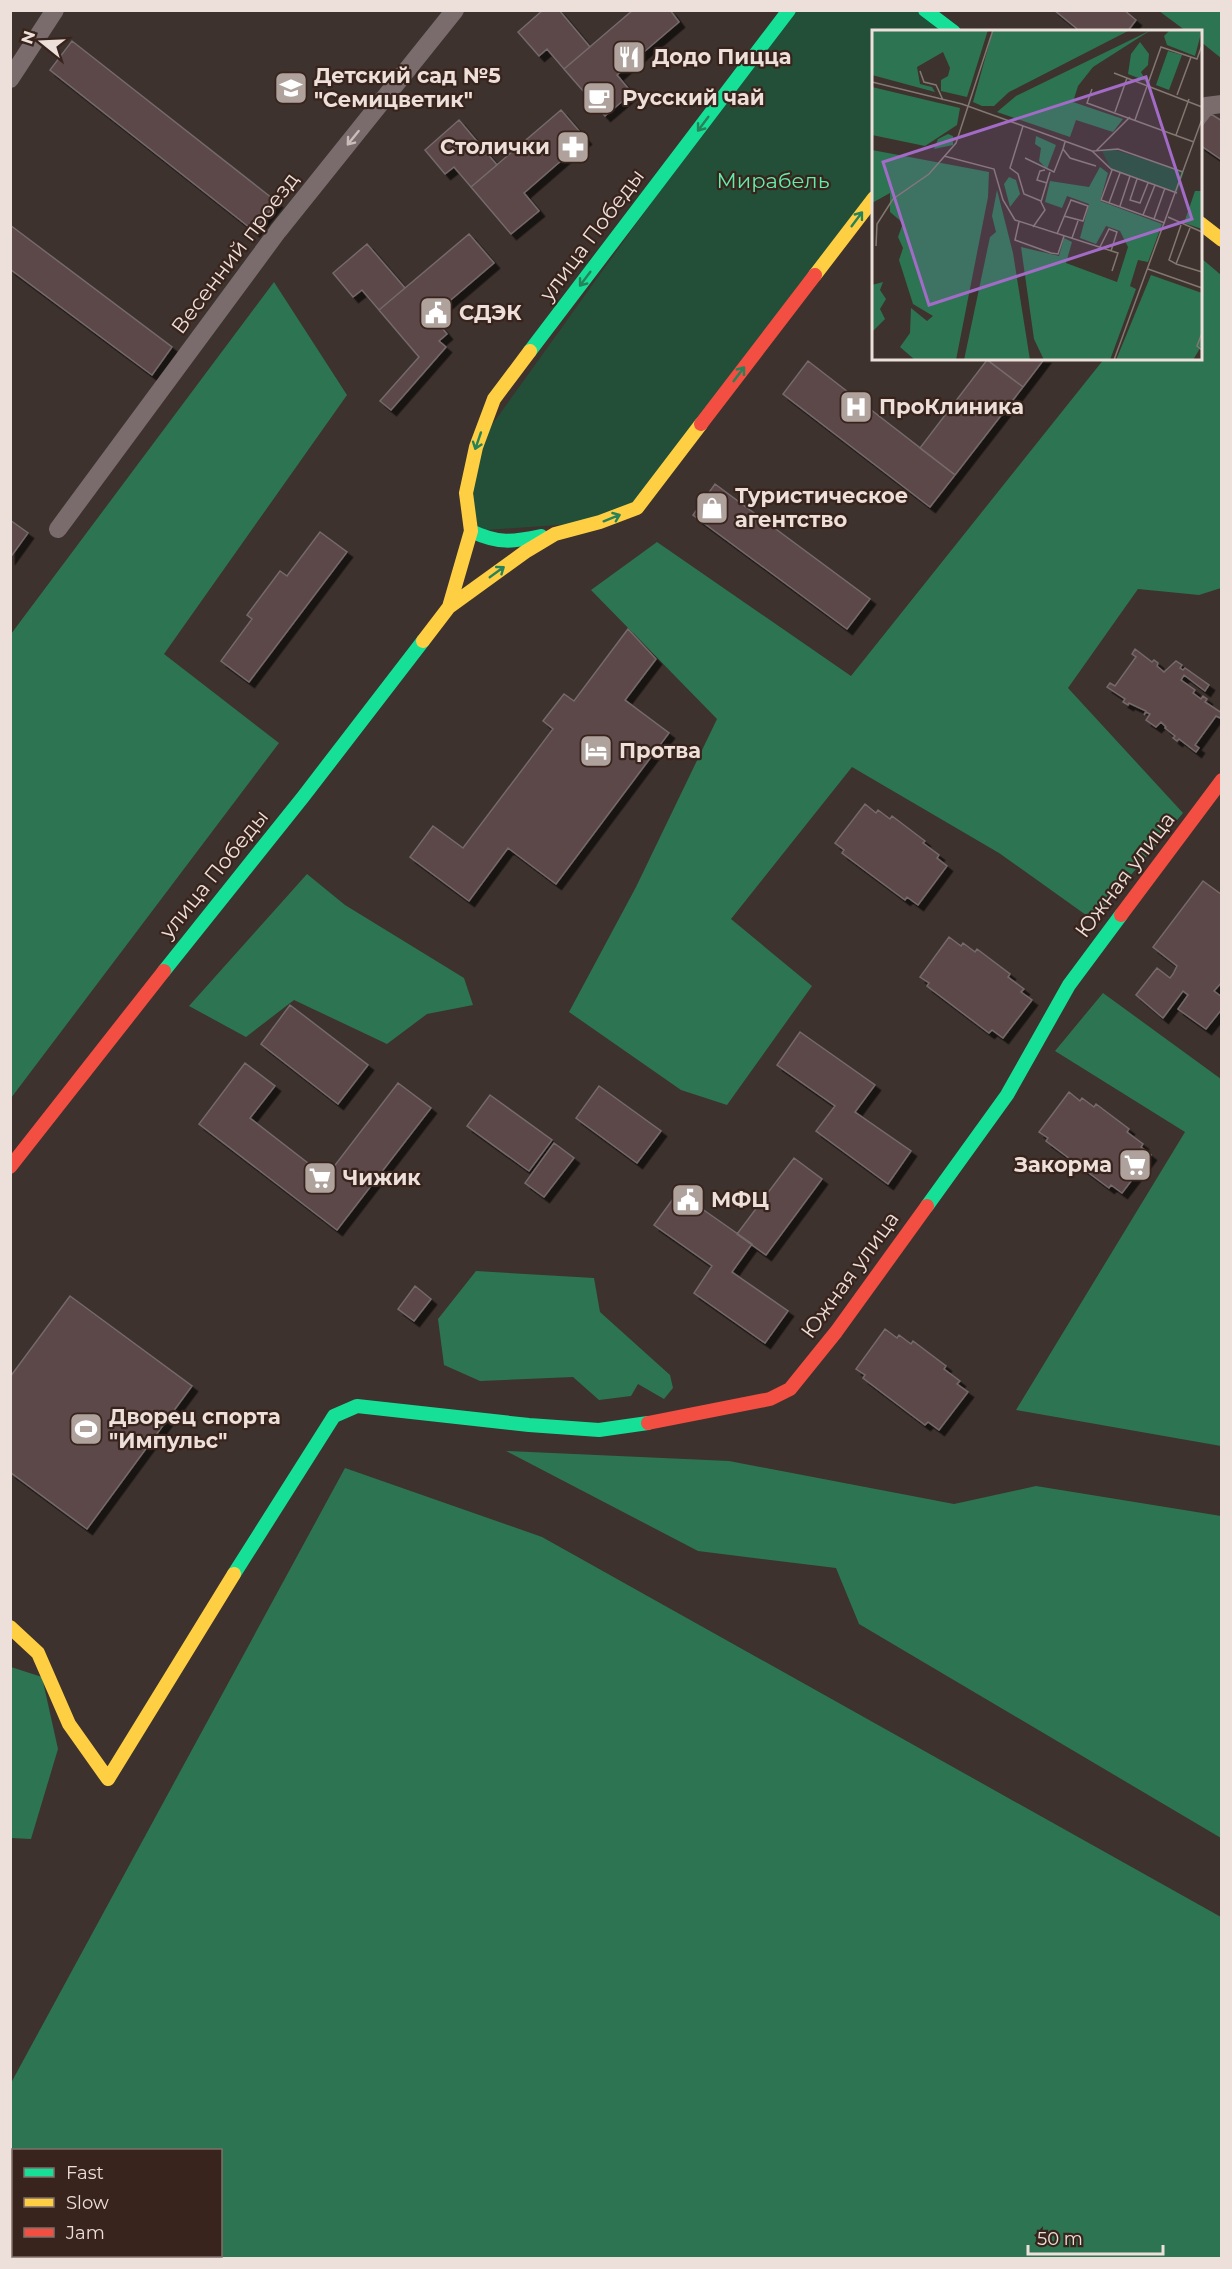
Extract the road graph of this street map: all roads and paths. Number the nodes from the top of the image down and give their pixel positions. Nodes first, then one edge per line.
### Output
1 (55, 10) edge
2 (455, 10) edge
3 (789, 10) edge
4 (925, 10) edge
5 (951, 30) edge
6 (10, 79) edge
7 (1221, 104) edge
8 (1202, 111) edge
9 (872, 199) edge
10 (1202, 225) edge
11 (1221, 240) edge
12 (58, 529) dead end
13 (471, 531) junction
14 (555, 534) junction
15 (449, 606) junction
16 (1221, 780) edge
17 (10, 1167) edge
18 (10, 1627) edge

1 - 6 street
2 -> 12 street, Весенний проезд
3 -> 13 street, улица Победы
4 - 5 street
7 - 8 street
14 -> 9 street, улица Победы
10 - 11 street
13 - 14 street
13 - 15 street, улица Победы
15 -> 14 street, улица Победы
15 - 17 street, улица Победы
16 - 18 street, Южная улица

